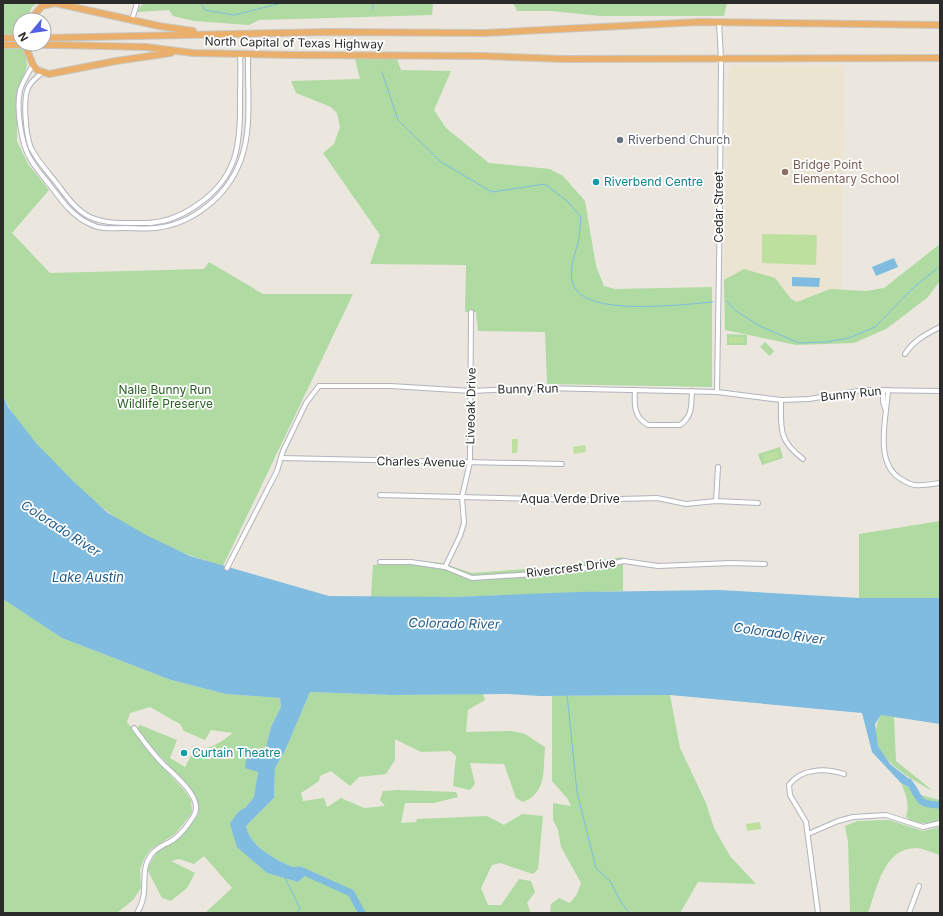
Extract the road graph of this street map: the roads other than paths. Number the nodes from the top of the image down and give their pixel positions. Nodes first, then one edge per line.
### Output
1 (137, 3) edge
2 (37, 12) edge
3 (132, 20) junction
4 (719, 22) junction
5 (940, 25) edge
6 (208, 34) junction
7 (52, 40) edge
8 (59, 42) junction
9 (3, 45) edge
10 (28, 52) edge
11 (185, 52) junction
12 (240, 54) junction
13 (248, 54) junction
14 (940, 58) edge
15 (720, 59) junction
16 (33, 65) junction
17 (42, 73) junction
18 (240, 129) junction
19 (247, 130) junction
20 (212, 194) junction
21 (216, 198) junction
22 (69, 200) junction
23 (64, 204) junction
24 (139, 223) junction
25 (138, 228) junction
26 (471, 312) dead end
27 (940, 327) edge
28 (905, 354) dead end
29 (635, 390) junction
30 (886, 390) junction
31 (472, 391) junction
32 (692, 391) junction
33 (940, 391) edge
34 (717, 392) junction
35 (781, 400) junction
36 (281, 458) junction
37 (803, 459) dead end
38 (470, 462) junction
39 (562, 464) dead end
40 (718, 467) dead end
41 (940, 483) edge
42 (380, 495) dead end
43 (462, 497) junction
44 (716, 501) junction
45 (758, 503) dead end
46 (380, 562) dead end
47 (765, 564) dead end
48 (445, 567) junction
49 (228, 568) dead end
50 (134, 728) dead end
51 (844, 774) dead end
52 (940, 823) edge
53 (808, 834) junction
54 (919, 886) dead end
55 (137, 913) edge
56 (818, 913) edge
57 (909, 913) edge

1 - 3 street
2 - 3 highway
3 - 6 highway
4 - 5 highway, North Capital of Texas Highway
4 - 6 highway, North Capital of Texas Highway
4 - 15 street, Cedar Street
6 - 8 highway, North Capital of Texas Highway
7 - 8 highway, North Capital of Texas Highway
8 - 9 highway, North Capital of Texas Highway, bridge
8 - 11 highway, North Capital of Texas Highway
10 - 16 highway
11 - 12 highway, North Capital of Texas Highway
11 - 17 highway
12 - 13 highway, North Capital of Texas Highway
12 - 18 street
13 - 15 highway, North Capital of Texas Highway
13 - 19 street
14 - 15 highway, North Capital of Texas Highway
15 - 34 street, Cedar Street
16 - 17 highway
16 - 23 street
17 - 22 street
18 - 19 street
18 - 20 street
19 - 21 street
20 - 21 street
20 - 24 street
21 - 25 street
22 - 23 street
22 - 24 street
23 - 25 street
24 - 25 street
26 - 31 street, Liveoak Drive
27 - 28 street
29 - 31 street, Bunny Run
29 - 32 street, Bunny Run
29 - 32 street
30 - 33 street, Bunny Run
30 - 35 street, Bunny Run
30 - 41 street
31 - 36 street, Bunny Run
31 - 38 street, Liveoak Drive
32 - 34 street, Bunny Run
34 - 35 street, Bunny Run
35 - 37 street
36 - 38 street, Charles Avenue
36 - 49 street, Bunny Run
38 - 39 street, Charles Avenue
38 - 43 street, Liveoak Drive
40 - 44 street
42 - 43 street, Aqua Verde Drive
43 - 44 street, Aqua Verde Drive
43 - 48 street, Liveoak Drive
44 - 45 street, Aqua Verde Drive
46 - 48 street, Rivercrest Drive
47 - 48 street, Rivercrest Drive
50 - 55 street
51 - 53 street
52 - 53 street
53 - 56 street
54 - 57 street

